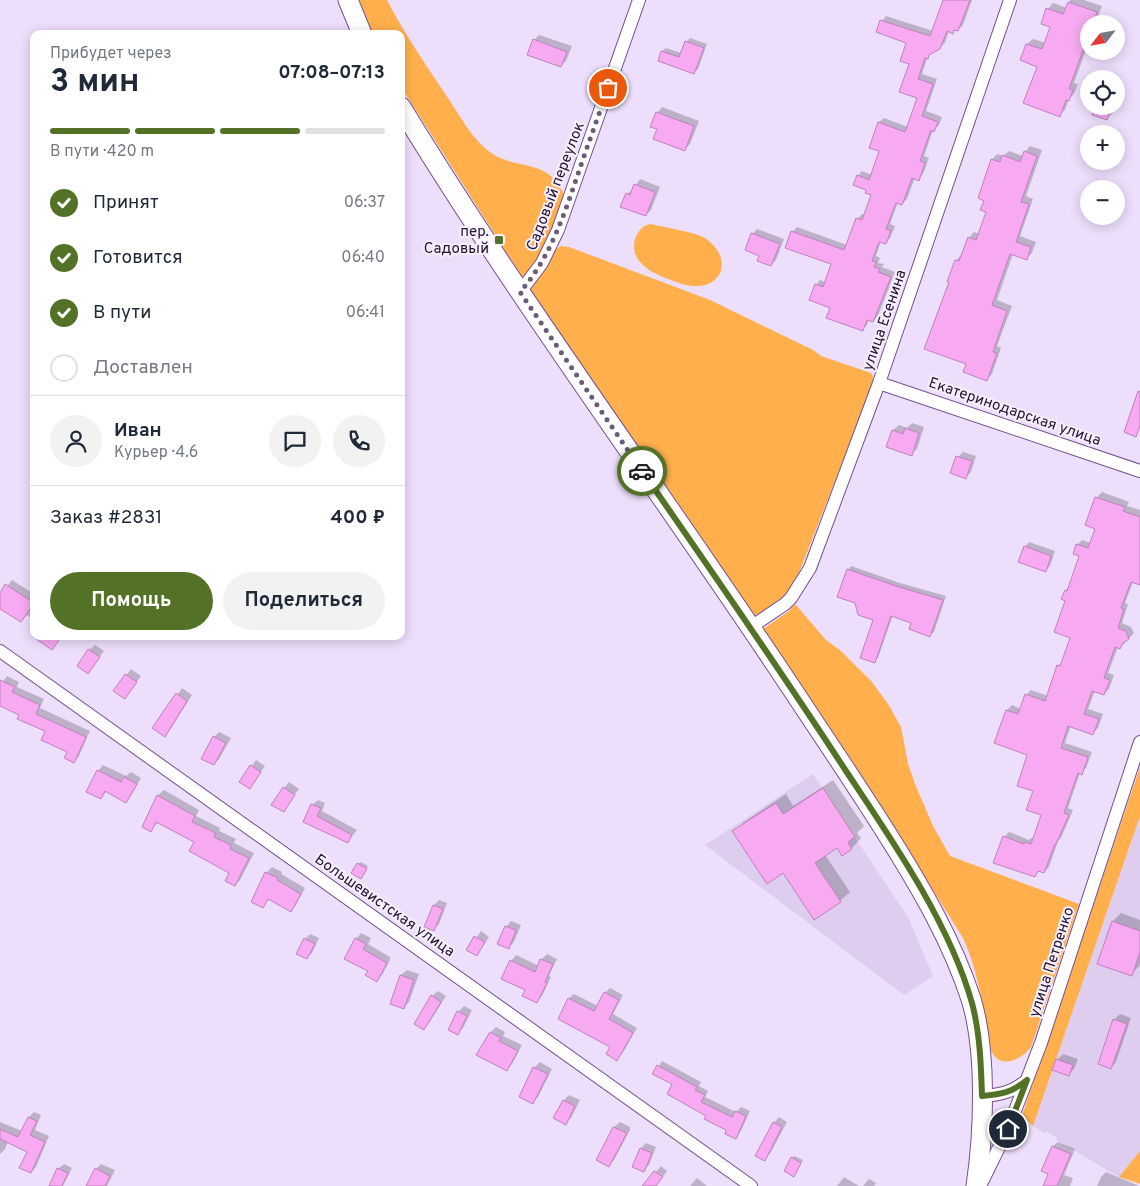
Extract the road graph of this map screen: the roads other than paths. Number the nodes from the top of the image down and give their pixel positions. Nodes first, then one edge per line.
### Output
1 (348, 0) edge
2 (639, 0) edge
3 (1010, 0) edge
4 (360, 30) edge
5 (405, 113) edge
6 (520, 292) junction
7 (880, 383) junction
8 (1140, 471) edge
9 (751, 627) junction
10 (0, 651) edge
11 (1140, 742) edge
12 (1027, 1080) junction
13 (982, 1096) junction
14 (751, 1186) edge
15 (978, 1186) edge

1 - 4 main road
2 - 6 street, Садовый переулок
3 - 7 street, улица Есенина
5 - 6 main road
6 - 9 main road
7 - 8 street, Екатеринодарская улица
7 - 9 street, улица Есенина
9 - 13 main road
10 - 14 street, Большевистская улица
11 - 12 street, улица Петренко
12 - 13 street
12 - 15 street, улица Петренко
13 - 15 main road

